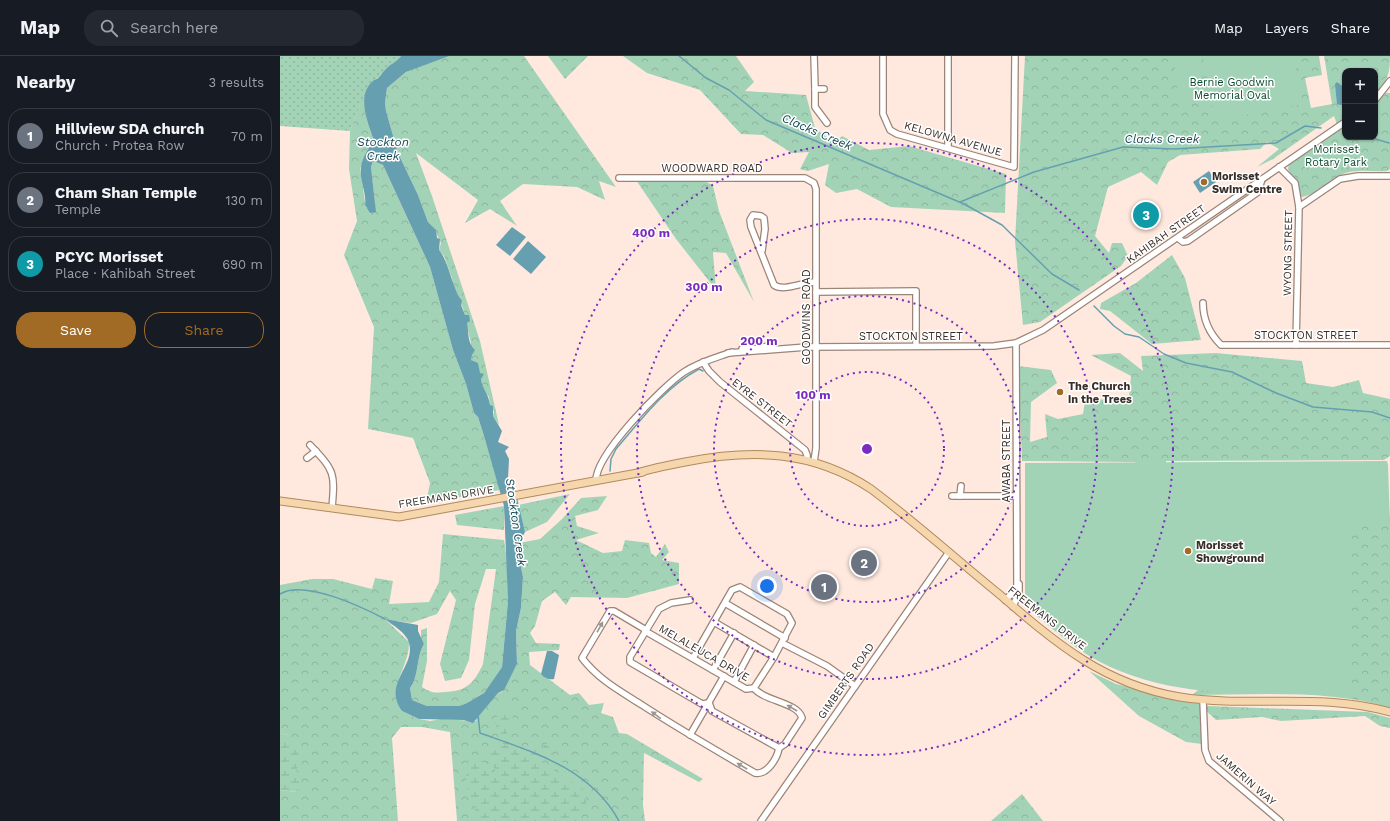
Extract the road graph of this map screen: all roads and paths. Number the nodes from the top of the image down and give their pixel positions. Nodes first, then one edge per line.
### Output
1 (814, 56) edge
2 (883, 56) edge
3 (948, 56) edge
4 (1015, 56) edge
5 (1390, 81) edge
6 (814, 89) junction
7 (824, 89) dead end
8 (1378, 96) edge
9 (827, 124) dead end
10 (1342, 124) edge
11 (948, 148) junction
12 (1279, 167) junction
13 (1390, 176) edge
14 (619, 178) dead end
15 (805, 178) joint
16 (1299, 207) junction
17 (762, 251) junction
18 (816, 282) junction
19 (816, 292) junction
20 (1203, 303) dead end
21 (1016, 343) junction
22 (1296, 345) junction
23 (1390, 345) edge
24 (916, 346) junction
25 (816, 347) junction
26 (704, 362) junction
27 (310, 445) dead end
28 (316, 451) junction
29 (307, 458) dead end
30 (811, 461) junction
31 (596, 481) junction
32 (961, 486) dead end
33 (952, 496) dead end
34 (960, 496) junction
35 (1016, 496) junction
36 (280, 501) edge
37 (332, 508) junction
38 (949, 552) junction
39 (1017, 578) junction
40 (690, 600) dead end
41 (1005, 600) junction
42 (725, 603) junction
43 (1013, 607) junction
44 (714, 622) junction
45 (645, 630) junction
46 (734, 633) junction
47 (784, 640) junction
48 (754, 645) junction
49 (774, 657) junction
50 (693, 658) junction
51 (713, 670) junction
52 (724, 676) junction
53 (734, 682) junction
54 (855, 686) junction
55 (754, 688) junction
56 (1203, 700) junction
57 (709, 703) junction
58 (1390, 712) edge
59 (690, 735) junction
60 (779, 748) junction
61 (761, 821) edge
62 (1280, 821) edge

1 - 6 street
2 - 11 street, KELOWNA AVENUE
3 - 11 street
4 - 11 street, KELOWNA AVENUE
5 - 8 street
6 - 7 street
6 - 9 street
10 - 12 street, KAHIBAH STREET
12 - 16 street, WYONG STREET
12 - 21 street, KAHIBAH STREET
13 - 16 street
14 - 15 street, WOODWARD ROAD
15 - 18 street, GOODWINS ROAD
16 - 22 street, WYONG STREET
17 - 17 street
17 - 18 street
18 - 19 street, GOODWINS ROAD
19 - 24 street
19 - 25 street, GOODWINS ROAD
20 - 22 street, STOCKTON STREET
21 - 24 street, STOCKTON STREET
21 - 35 street, AWABA STREET
22 - 23 street, STOCKTON STREET
24 - 25 street, STOCKTON STREET
25 - 26 street, STOCKTON STREET
25 - 30 street, GOODWINS ROAD
26 - 30 street, EYRE STREET
26 - 31 street, STOCKTON STREET
27 - 28 street
28 - 29 street
28 - 37 street
30 - 31 main road, FREEMANS DRIVE
30 - 38 main road, FREEMANS DRIVE
31 - 37 main road, FREEMANS DRIVE
32 - 34 street
33 - 34 street
34 - 35 street
35 - 39 street, AWABA STREET
36 - 37 main road, FREEMANS DRIVE
38 - 41 main road, FREEMANS DRIVE
38 - 54 street, GIMBERTS ROAD
39 - 41 street, AWABA STREET
39 - 43 street, AWABA STREET
40 - 45 street
41 - 43 main road, FREEMANS DRIVE
42 - 44 street
42 - 47 street
42 - 47 street
43 - 56 main road, FREEMANS DRIVE
44 - 46 street
44 - 50 street
45 - 50 street, MELALEUCA DRIVE
45 - 57 street
59 -> 45 street, MELALEUCA DRIVE
46 - 48 street
46 - 51 street
47 - 49 street
47 - 54 street
48 - 49 street
48 - 53 street
49 - 55 street
50 - 51 street, MELALEUCA DRIVE
51 - 52 street, MELALEUCA DRIVE
52 - 53 street, MELALEUCA DRIVE
52 - 57 street
53 - 55 street, MELALEUCA DRIVE
54 - 61 street, GIMBERTS ROAD
60 -> 55 street, MELALEUCA DRIVE
56 - 58 main road, FREEMANS DRIVE
56 - 62 street, JAMERIN WAY
57 - 59 street
57 - 60 street
60 -> 59 street

